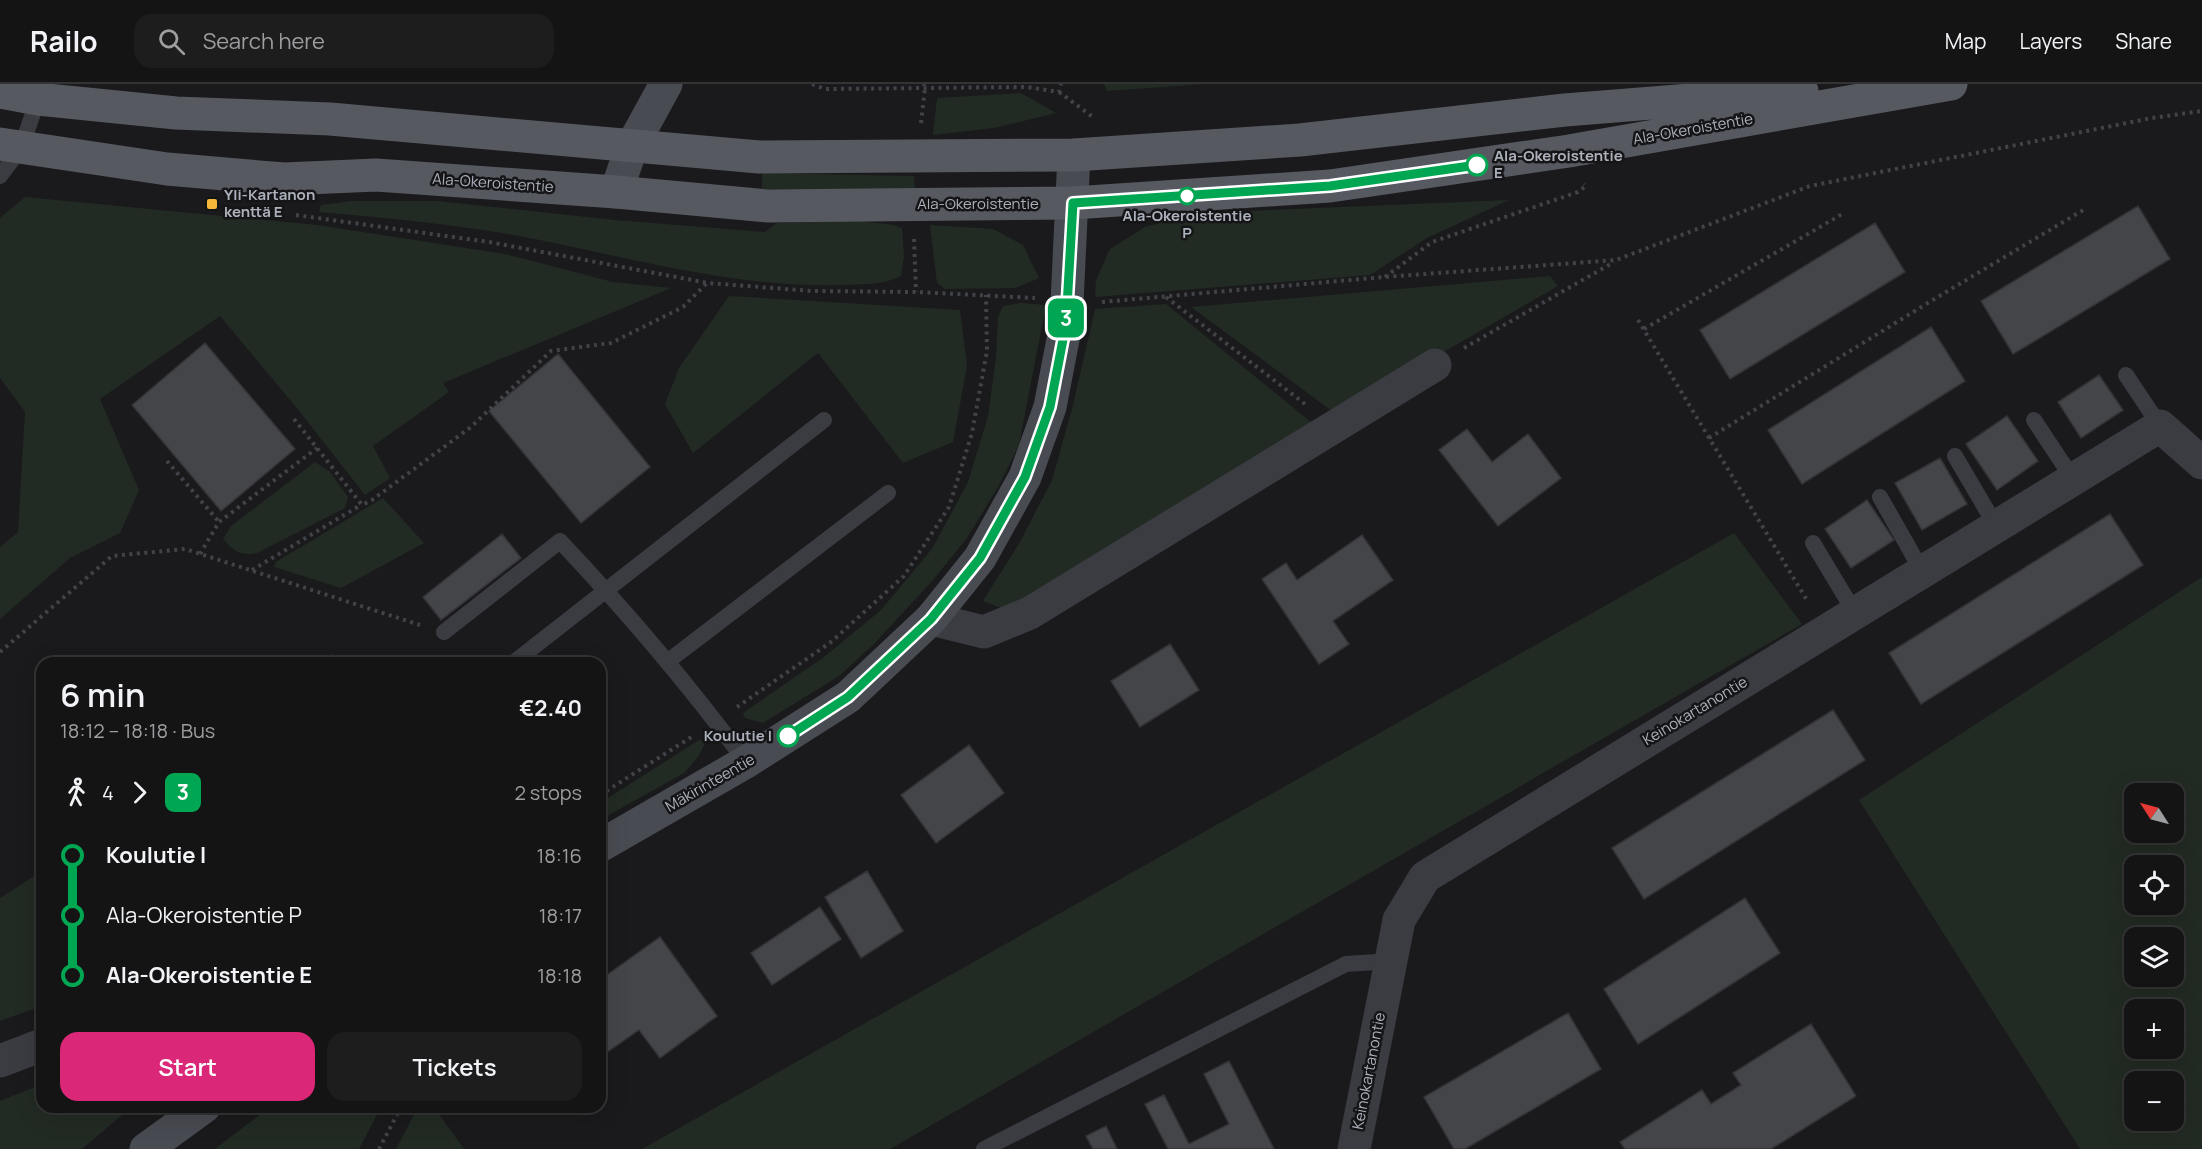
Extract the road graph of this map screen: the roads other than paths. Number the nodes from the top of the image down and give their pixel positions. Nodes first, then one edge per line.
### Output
1 (666, 84) edge
2 (1888, 84) edge
3 (1951, 84) edge
4 (0, 92) edge
5 (38, 99) junction
6 (10, 146) edge
7 (632, 146) junction
8 (1074, 155) junction
9 (0, 176) edge
10 (616, 192) junction
11 (1073, 203) junction
12 (1435, 365) road end
13 (2126, 375) dead end
14 (824, 420) dead end
15 (2034, 420) dead end
16 (2160, 426) junction
17 (1955, 456) dead end
18 (2202, 463) edge
19 (2073, 479) junction
20 (888, 493) dead end
21 (1880, 497) dead end
22 (1996, 526) junction
23 (1812, 543) dead end
24 (1922, 571) junction
25 (607, 590) junction
26 (1855, 613) junction
27 (931, 619) junction
28 (444, 632) road end
29 (521, 657) edge
30 (667, 662) junction
31 (746, 762) junction
32 (606, 843) edge
33 (1391, 961) junction
34 (36, 1047) edge
35 (0, 1061) edge
36 (196, 1113) edge
37 (146, 1149) edge
38 (984, 1149) edge
39 (1354, 1149) edge

1 - 7 street
2 - 8 main road, Ala-Okeroistentie
3 - 11 main road, Ala-Okeroistentie
4 - 5 main road, Ala-Okeroistentie
5 - 6 lane
5 - 7 main road, Ala-Okeroistentie
6 - 9 lane
6 - 10 main road, Ala-Okeroistentie
7 - 8 main road, Ala-Okeroistentie
7 - 10 street
8 - 11 street, Mäkirinteentie
10 - 11 main road, Ala-Okeroistentie
11 - 27 street, Mäkirinteentie
12 - 27 street
13 - 16 lane
14 - 25 lane
15 - 19 lane
16 - 18 street
16 - 19 street, Keinokartanontie
17 - 22 lane
19 - 22 street, Keinokartanontie
20 - 30 lane
21 - 24 lane
22 - 24 street, Keinokartanontie
23 - 26 lane
24 - 26 street, Keinokartanontie
25 - 28 lane
25 - 29 lane
25 - 30 lane
26 - 33 street, Keinokartanontie
27 - 31 street, Mäkirinteentie
30 - 31 lane
31 - 32 street, Mäkirinteentie
33 - 38 lane
33 - 39 street, Keinokartanontie
34 - 35 street
36 - 37 street

